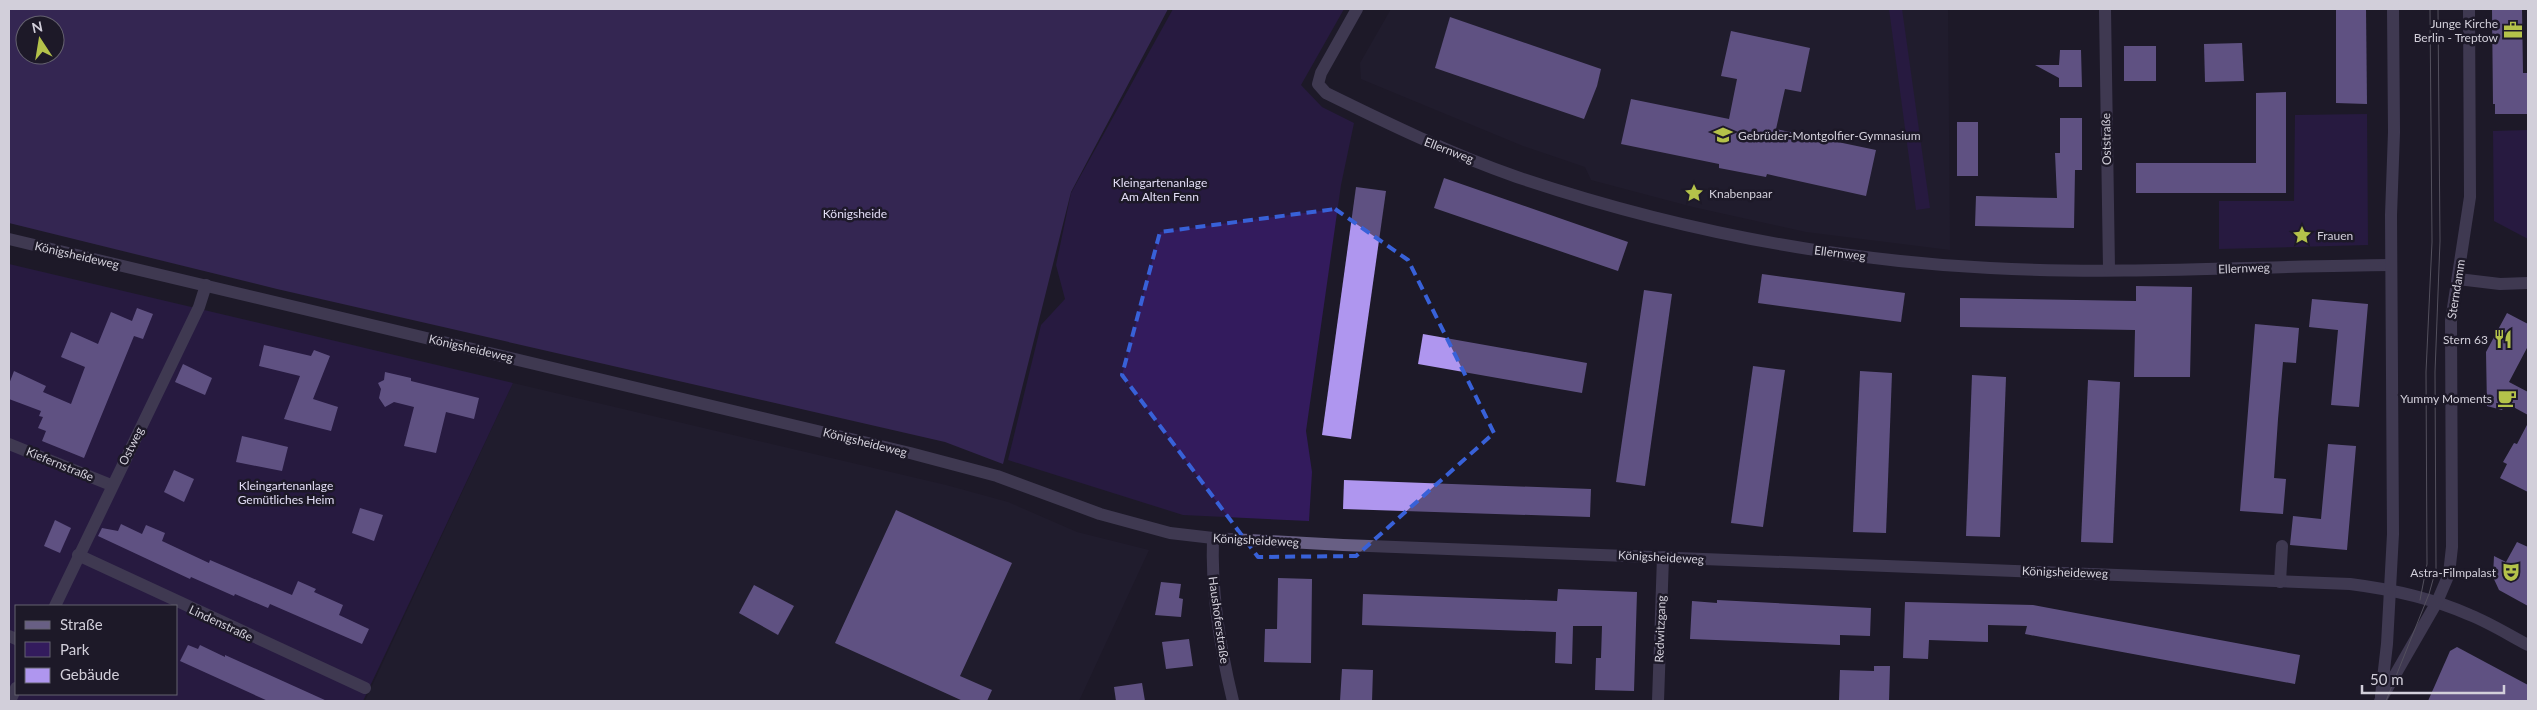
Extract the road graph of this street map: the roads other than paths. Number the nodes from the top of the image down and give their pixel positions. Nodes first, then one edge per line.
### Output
1 (1357, 9) edge
2 (2104, 9) edge
3 (2393, 9) edge
4 (2469, 9) edge
5 (9, 239) edge
6 (2391, 265) junction
7 (2109, 269) junction
8 (2458, 279) junction
9 (2528, 283) edge
10 (206, 285) junction
11 (9, 444) edge
12 (111, 485) junction
13 (1213, 538) junction
14 (2282, 546) dead end
15 (78, 555) junction
16 (1663, 557) junction
17 (2280, 582) junction
18 (2390, 590) junction
19 (2437, 602) junction
20 (55, 605) edge
21 (2528, 645) edge
22 (365, 688) dead end
23 (1233, 701) edge
24 (1658, 701) edge
25 (2380, 701) edge

1 - 7 street, Ellernweg
2 - 7 street, Oststraße
3 - 6 street, Sterndamm
4 - 8 street, Sterndamm
5 - 10 street, Königsheideweg
6 - 7 street, Ellernweg
6 - 18 street, Sterndamm
8 - 9 street
8 - 19 street, Sterndamm
10 - 12 street, Ostweg
10 - 13 street, Königsheideweg
11 - 12 street, Kiefernstraße
12 - 15 street, Ostweg
13 - 16 street, Königsheideweg
13 - 23 street, Haushoferstraße
14 - 17 street
15 - 20 street, Ostweg
15 - 22 street, Lindenstraße
16 - 17 street, Königsheideweg
16 - 24 street, Redwitzgang
17 - 18 street, Königsheideweg
18 - 19 street, Königsheideweg
18 - 25 street, Sterndamm
19 - 21 street, Königsheideweg
19 - 25 street, Sterndamm

